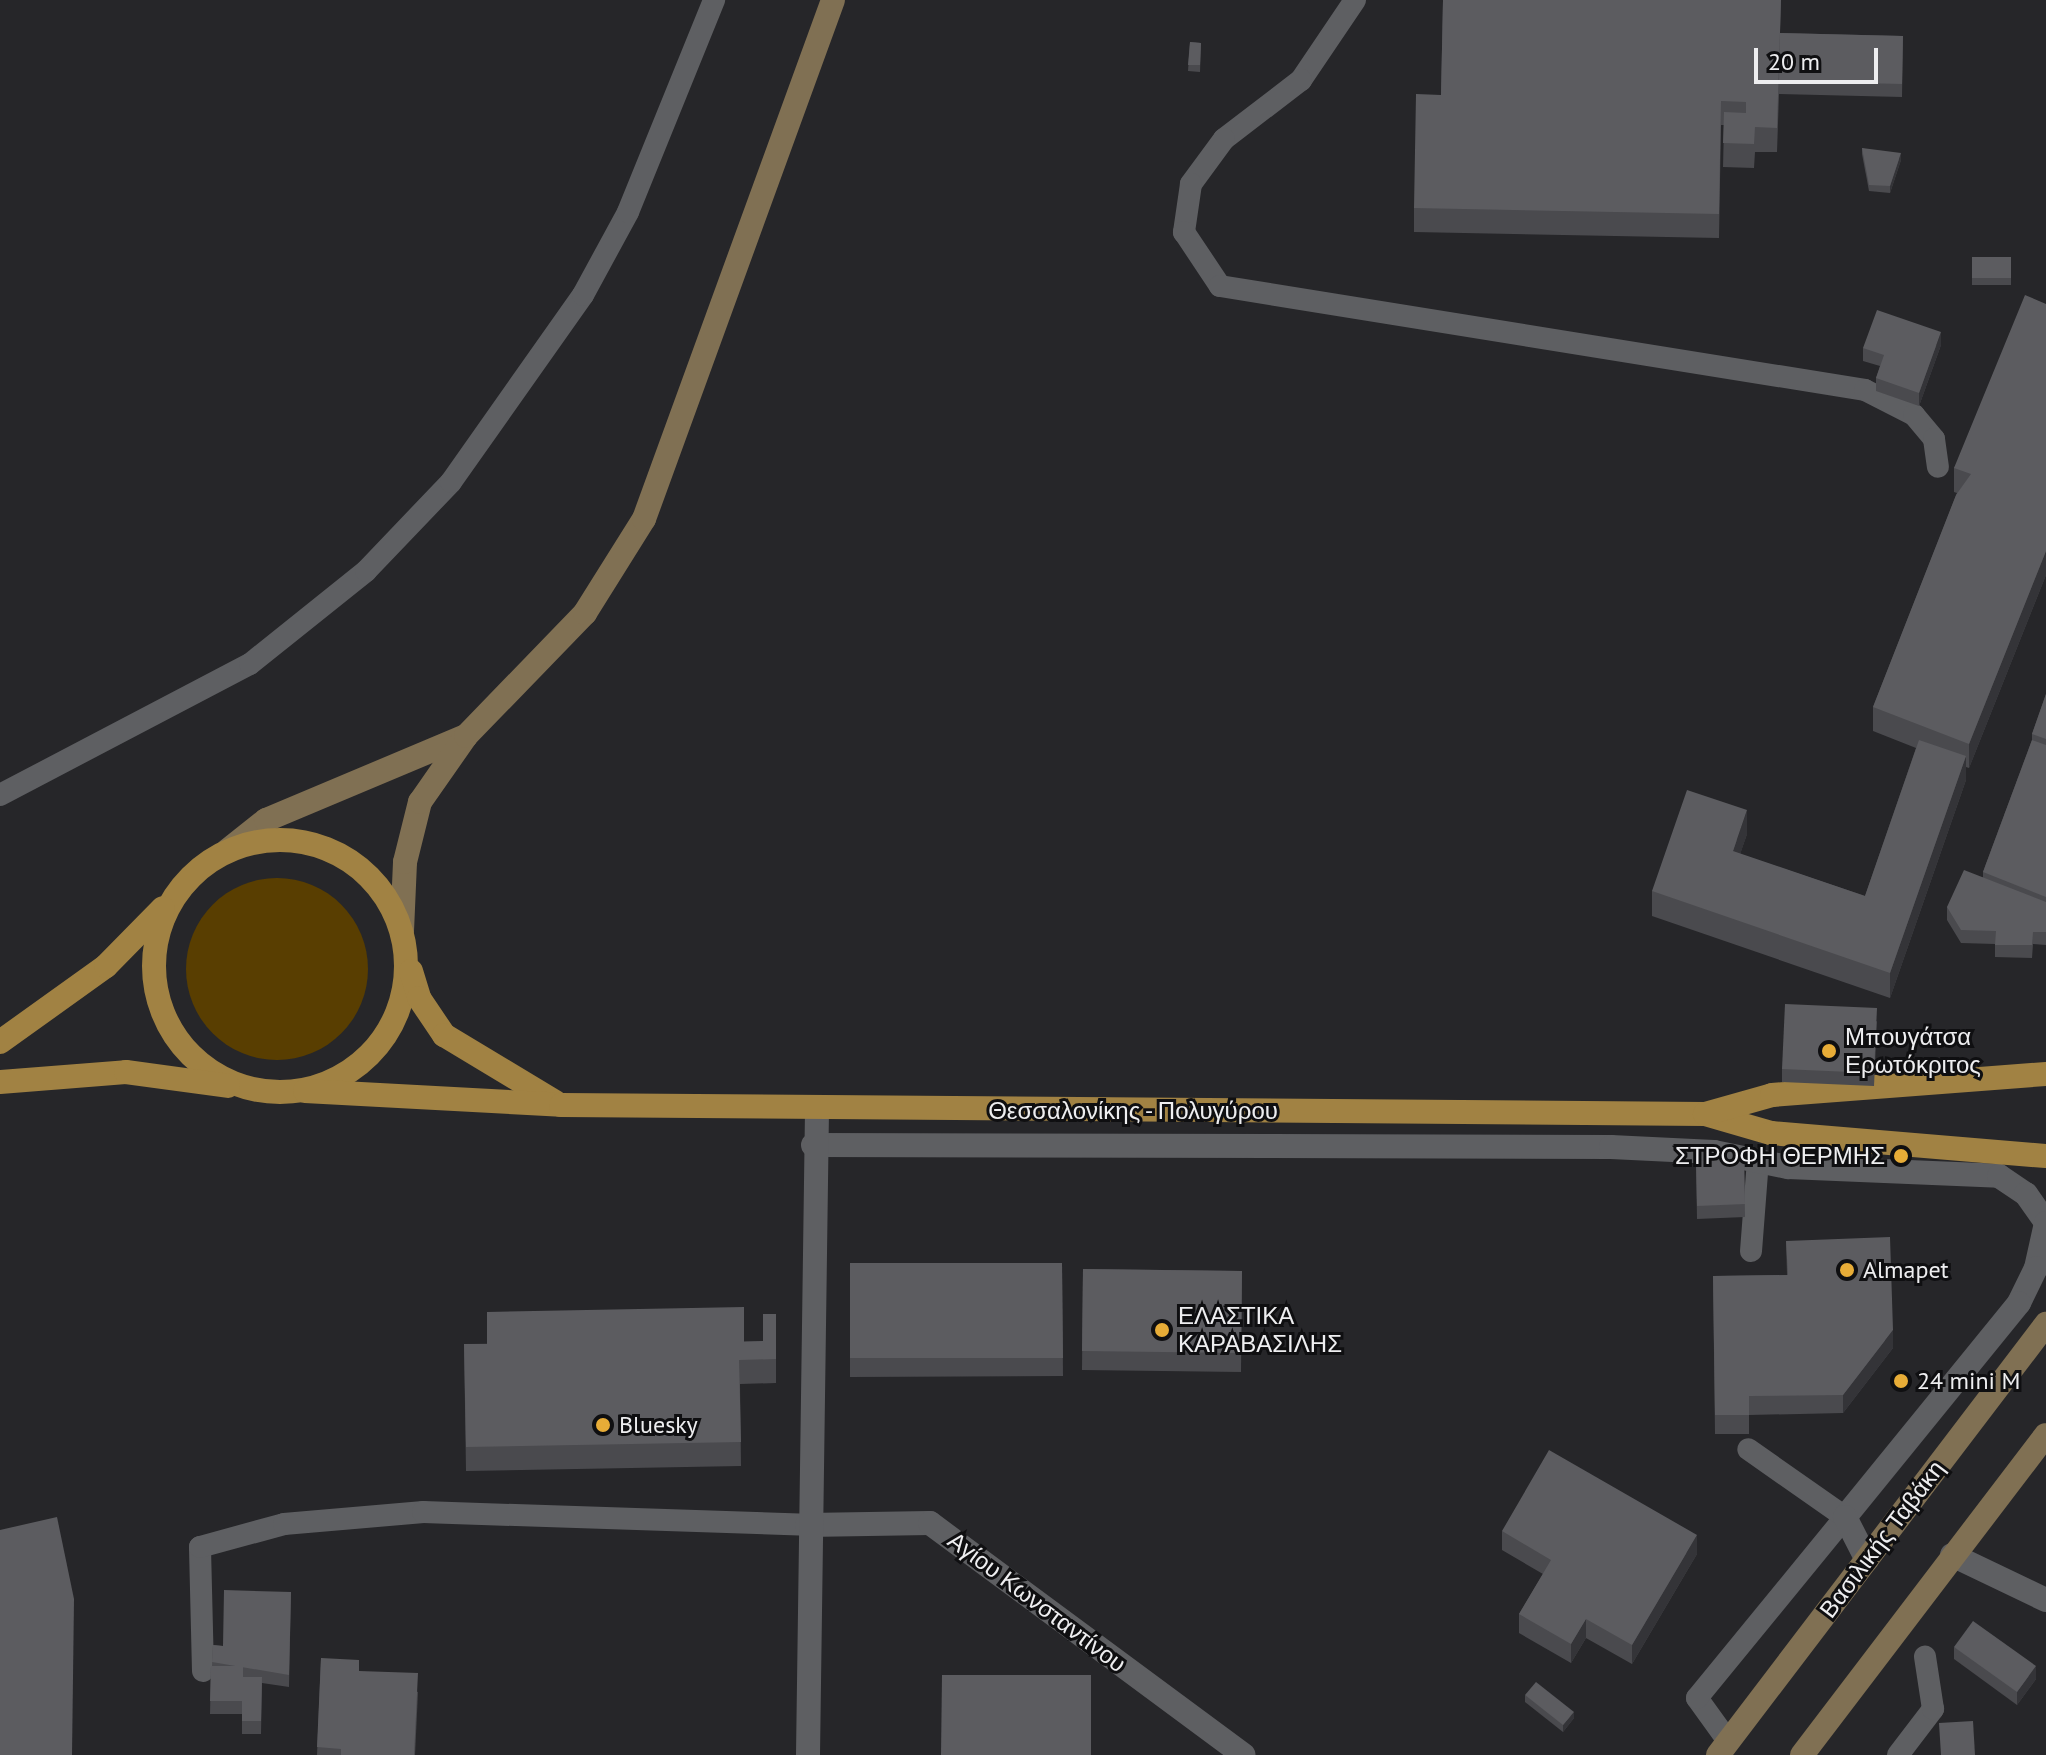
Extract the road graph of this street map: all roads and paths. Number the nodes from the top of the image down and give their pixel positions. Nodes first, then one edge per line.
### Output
1 (714, 0) edge
2 (833, 0) edge
3 (1355, 0) edge
4 (1938, 467) dead end
5 (466, 736) junction
6 (0, 795) edge
7 (227, 851) junction
8 (173, 898) junction
9 (402, 931) junction
10 (407, 956) junction
11 (0, 1042) edge
12 (2046, 1074) edge
13 (0, 1082) edge
14 (246, 1088) junction
15 (305, 1091) junction
16 (561, 1105) junction
17 (817, 1109) junction
18 (1705, 1114) junction
19 (813, 1145) junction
20 (2046, 1156) edge
21 (1758, 1161) junction
22 (1751, 1251) dead end
23 (2046, 1324) edge
24 (2046, 1435) edge
25 (1748, 1449) dead end
26 (1845, 1517) junction
27 (807, 1525) junction
28 (1952, 1555) junction
29 (1867, 1560) junction
30 (2046, 1600) edge
31 (1925, 1657) dead end
32 (203, 1671) dead end
33 (1723, 1748) edge
34 (808, 1755) edge
35 (1243, 1755) edge
36 (1802, 1755) edge
37 (1898, 1755) edge

1 - 6 lane
2 - 5 street
3 - 4 lane
5 - 7 street
5 - 9 street
7 - 8 main road
7 - 9 main road
8 - 11 main road
8 - 14 main road
9 - 10 main road
10 - 15 main road
10 - 16 main road, Θεσσαλονίκης - Πολυγύρου
12 - 18 main road, Θεσσαλονίκης - Πολυγύρου
13 - 14 main road
14 - 15 main road
15 - 16 main road, Θεσσαλονίκης - Πολυγύρου
16 - 17 main road, Θεσσαλονίκης - Πολυγύρου
17 - 18 main road, Θεσσαλονίκης - Πολυγύρου
17 - 19 street
18 - 20 main road, Θεσσαλονίκης - Πολυγύρου
19 - 21 street
19 - 27 street
21 - 22 lane
21 - 26 street
23 - 29 street, Βασιλικής Ταβάκη
24 - 28 street
25 - 26 lane
26 - 29 street
26 - 33 lane
27 - 32 lane
27 - 34 street
27 - 35 street, Αγίου Κωνσταντίνου
28 - 30 street
28 - 36 street
29 - 33 street, Βασιλικής Ταβάκη
31 - 37 lane

